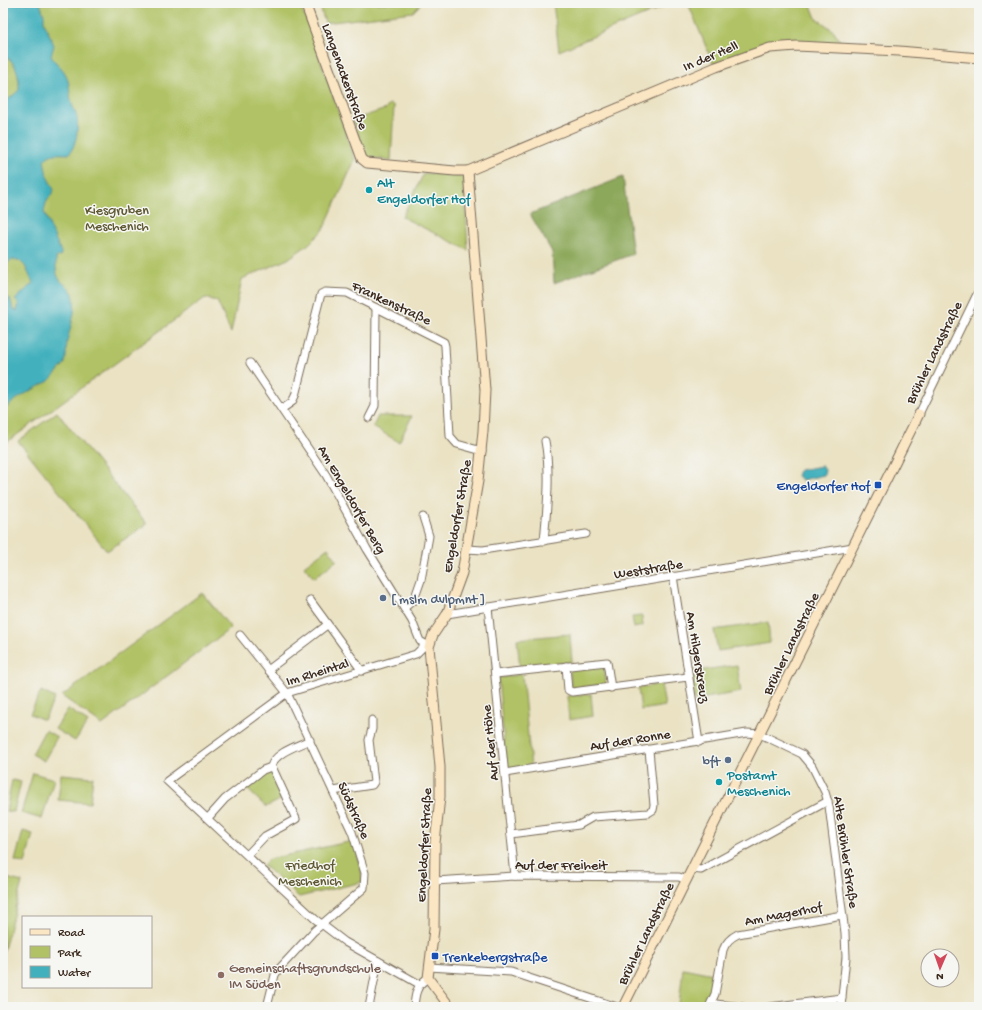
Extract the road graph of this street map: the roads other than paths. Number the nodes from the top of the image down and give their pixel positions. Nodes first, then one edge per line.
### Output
1 (305, 3) edge
2 (979, 58) edge
3 (468, 171) junction
4 (979, 290) edge
5 (376, 308) junction
6 (250, 363) dead end
7 (282, 409) junction
8 (918, 414) joint
9 (369, 418) dead end
10 (545, 441) dead end
11 (482, 451) junction
12 (423, 517) dead end
13 (586, 534) dead end
14 (544, 541) junction
15 (853, 547) junction
16 (467, 549) junction
17 (673, 576) junction
18 (310, 600) dead end
19 (488, 607) junction
20 (404, 608) junction
21 (447, 614) junction
22 (327, 625) junction
23 (240, 635) dead end
24 (427, 646) junction
25 (566, 666) junction
26 (268, 670) junction
27 (362, 671) junction
28 (495, 674) junction
29 (688, 677) junction
30 (610, 688) junction
31 (287, 693) junction
32 (372, 720) dead end
33 (760, 734) junction
34 (310, 740) junction
35 (699, 742) junction
36 (649, 750) junction
37 (270, 767) junction
38 (505, 773) junction
39 (333, 791) junction
40 (828, 801) junction
41 (208, 818) junction
42 (511, 834) junction
43 (247, 854) junction
44 (692, 869) junction
45 (515, 876) junction
46 (687, 880) junction
47 (435, 882) junction
48 (842, 915) junction
49 (322, 924) junction
50 (378, 961) junction
51 (428, 967) junction
52 (428, 978) junction
53 (419, 984) junction
54 (842, 998) junction
55 (710, 1004) edge
56 (268, 1007) edge
57 (369, 1007) edge
58 (414, 1007) edge
59 (449, 1007) edge
60 (617, 1007) edge
61 (623, 1007) edge
62 (742, 1007) edge
63 (769, 1007) edge
64 (841, 1007) edge

1 - 3 street, Langenackerstraße
2 - 3 street, In der Hell
3 - 11 street, Engeldorfer Straße
4 - 8 street, Brühler Landstraße
5 - 7 street, Frankenstraße
5 - 9 street
5 - 11 street, Frankenstraße
6 - 7 street, Am Engeldorfer Berg
7 - 20 street, Am Engeldorfer Berg
8 - 15 street, Brühler Landstraße
10 - 14 street
11 - 16 street, Engeldorfer Straße
12 - 20 street
13 - 14 street
14 - 16 street
15 - 17 street, Weststraße
15 - 33 street, Brühler Landstraße
16 - 21 street, Engeldorfer Straße
17 - 19 street, Weststraße
17 - 29 street, Am Hilgerskreuz
18 - 22 street
19 - 21 street, Weststraße
19 - 28 street, Auf der Höhe
20 - 24 street, Am Engeldorfer Berg
21 - 24 street, Engeldorfer Straße
22 - 26 street
22 - 27 street
23 - 26 street, Südstraße
24 - 27 street, Im Rheintal
24 - 47 street, Engeldorfer Straße
25 - 28 street
25 - 30 street
25 - 30 street
26 - 31 street, Südstraße
27 - 31 street, Im Rheintal
28 - 38 street, Auf der Höhe
29 - 30 street
29 - 35 street, Am Hilgerskreuz
31 - 34 street, Südstraße
31 - 41 street, Im Rheintal
32 - 39 street
33 - 35 street, Auf der Ronne
33 - 40 street, Alte Brühler Straße
33 - 44 street, Brühler Landstraße
34 - 37 street
34 - 39 street, Südstraße
35 - 36 street, Auf der Ronne
36 - 38 street, Auf der Ronne
36 - 42 street
37 - 41 street
37 - 43 street
38 - 42 street, Auf der Höhe
39 - 49 street, Südstraße
40 - 44 street
40 - 48 street, Alte Brühler Straße
41 - 43 street
42 - 45 street, Auf der Höhe
43 - 49 street
44 - 46 street, Brühler Landstraße
45 - 46 street, Auf der Freiheit
45 - 47 street, Auf der Freiheit
46 - 61 street, Brühler Landstraße
47 - 51 street, Engeldorfer Straße
48 - 54 street, Alte Brühler Straße
48 - 55 street, Am Magerhof
49 - 50 street
49 - 56 street
50 - 53 street
50 - 57 street
51 - 52 street, Engeldorfer Straße
51 - 60 street
52 - 53 street
52 - 59 street
53 - 58 street
54 - 63 street
54 - 64 street, Alte Brühler Straße
55 - 62 street

